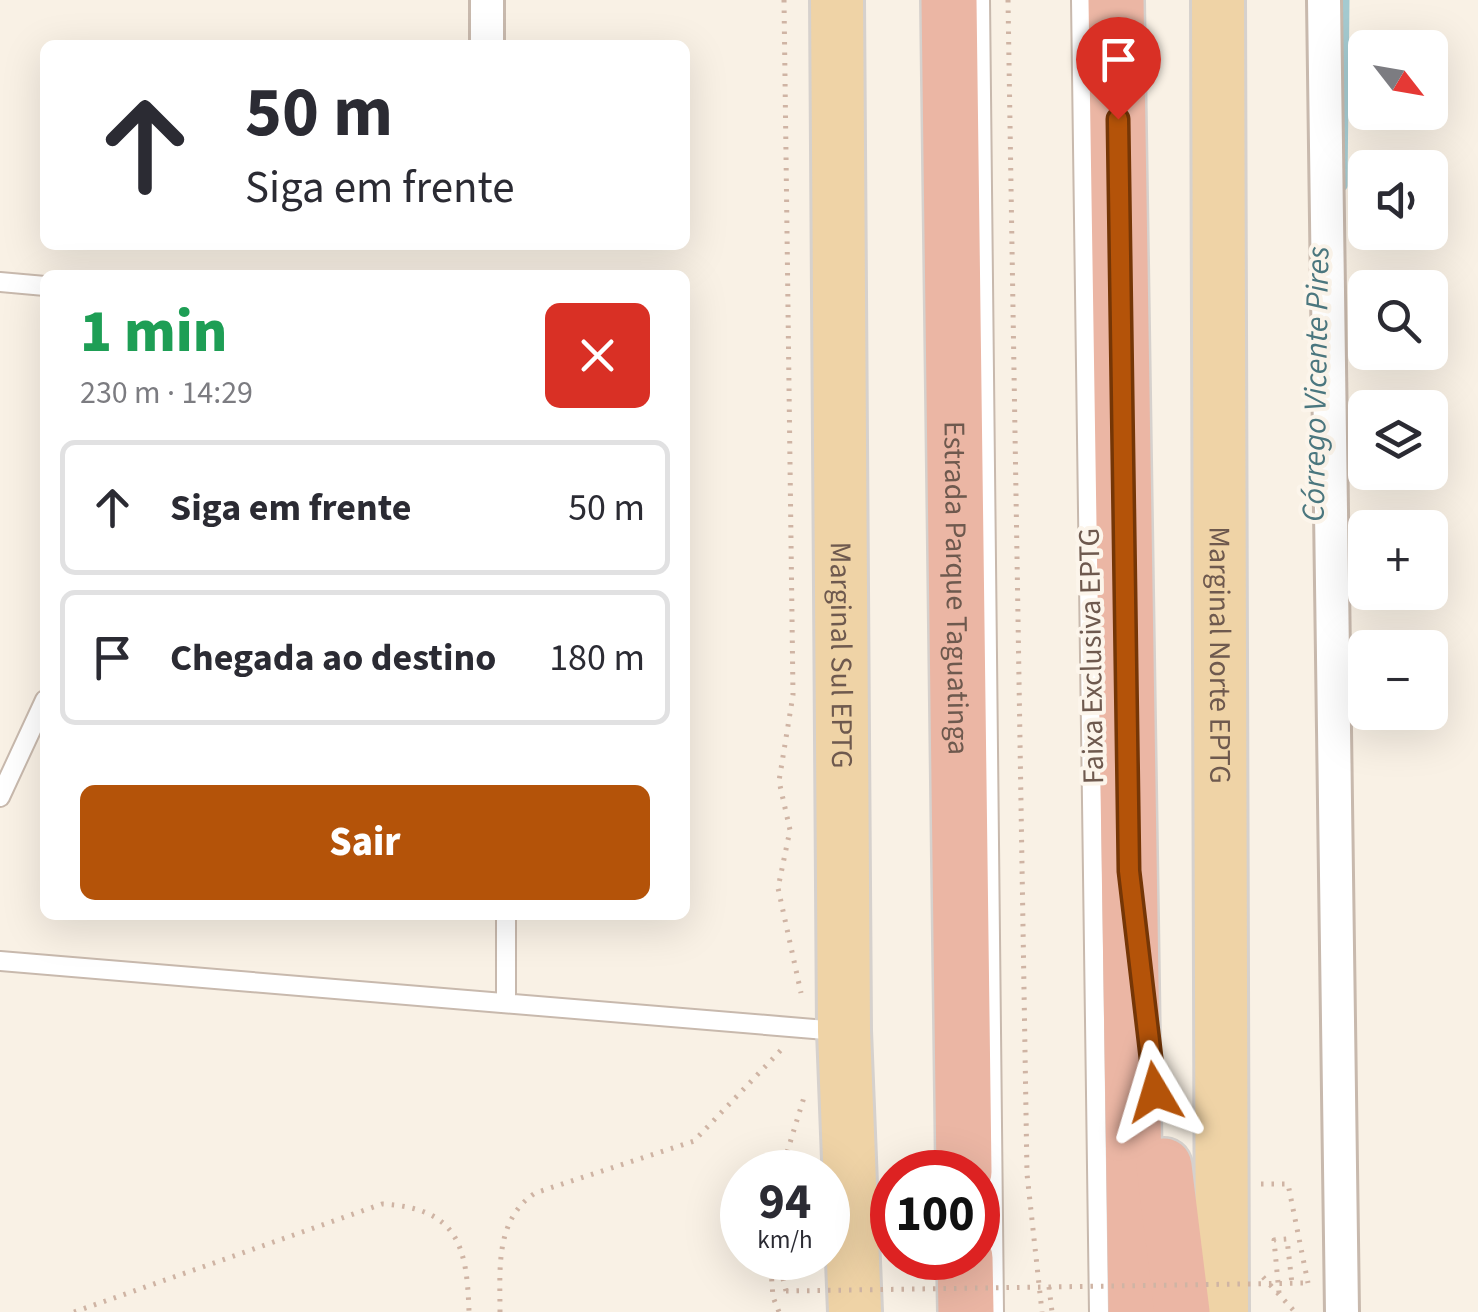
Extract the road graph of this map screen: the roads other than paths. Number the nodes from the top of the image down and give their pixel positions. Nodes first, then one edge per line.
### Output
1 (487, 0) edge
2 (838, 0) edge
3 (949, 0) edge
4 (980, 0) edge
5 (1081, 0) edge
6 (1116, 0) edge
7 (1218, 0) edge
8 (1324, 0) edge
9 (487, 40) edge
10 (0, 282) edge
11 (40, 286) edge
12 (40, 711) edge
13 (0, 797) edge
14 (1129, 871) junction
15 (506, 920) edge
16 (0, 962) edge
17 (506, 1001) junction
18 (824, 1030) junction
19 (964, 1150) edge
20 (965, 1280) edge
21 (855, 1312) edge
22 (966, 1312) edge
23 (994, 1312) edge
24 (1099, 1312) edge
25 (1136, 1312) edge
26 (1182, 1312) edge
27 (1222, 1312) edge
28 (1342, 1312) edge

1 - 9 street
2 - 18 main road, Marginal Sul EPTG
3 - 19 highway, Estrada Parque Taguatinga
4 - 23 lane
5 - 24 lane, Faixa Exclusiva EPTG
6 - 14 highway
7 - 27 main road, Marginal Norte EPTG
8 - 28 street
10 - 11 lane
12 - 13 lane
14 - 25 highway
14 - 26 highway
15 - 17 lane
16 - 17 lane
17 - 18 lane
18 - 21 main road, Marginal Sul EPTG
20 - 22 highway

